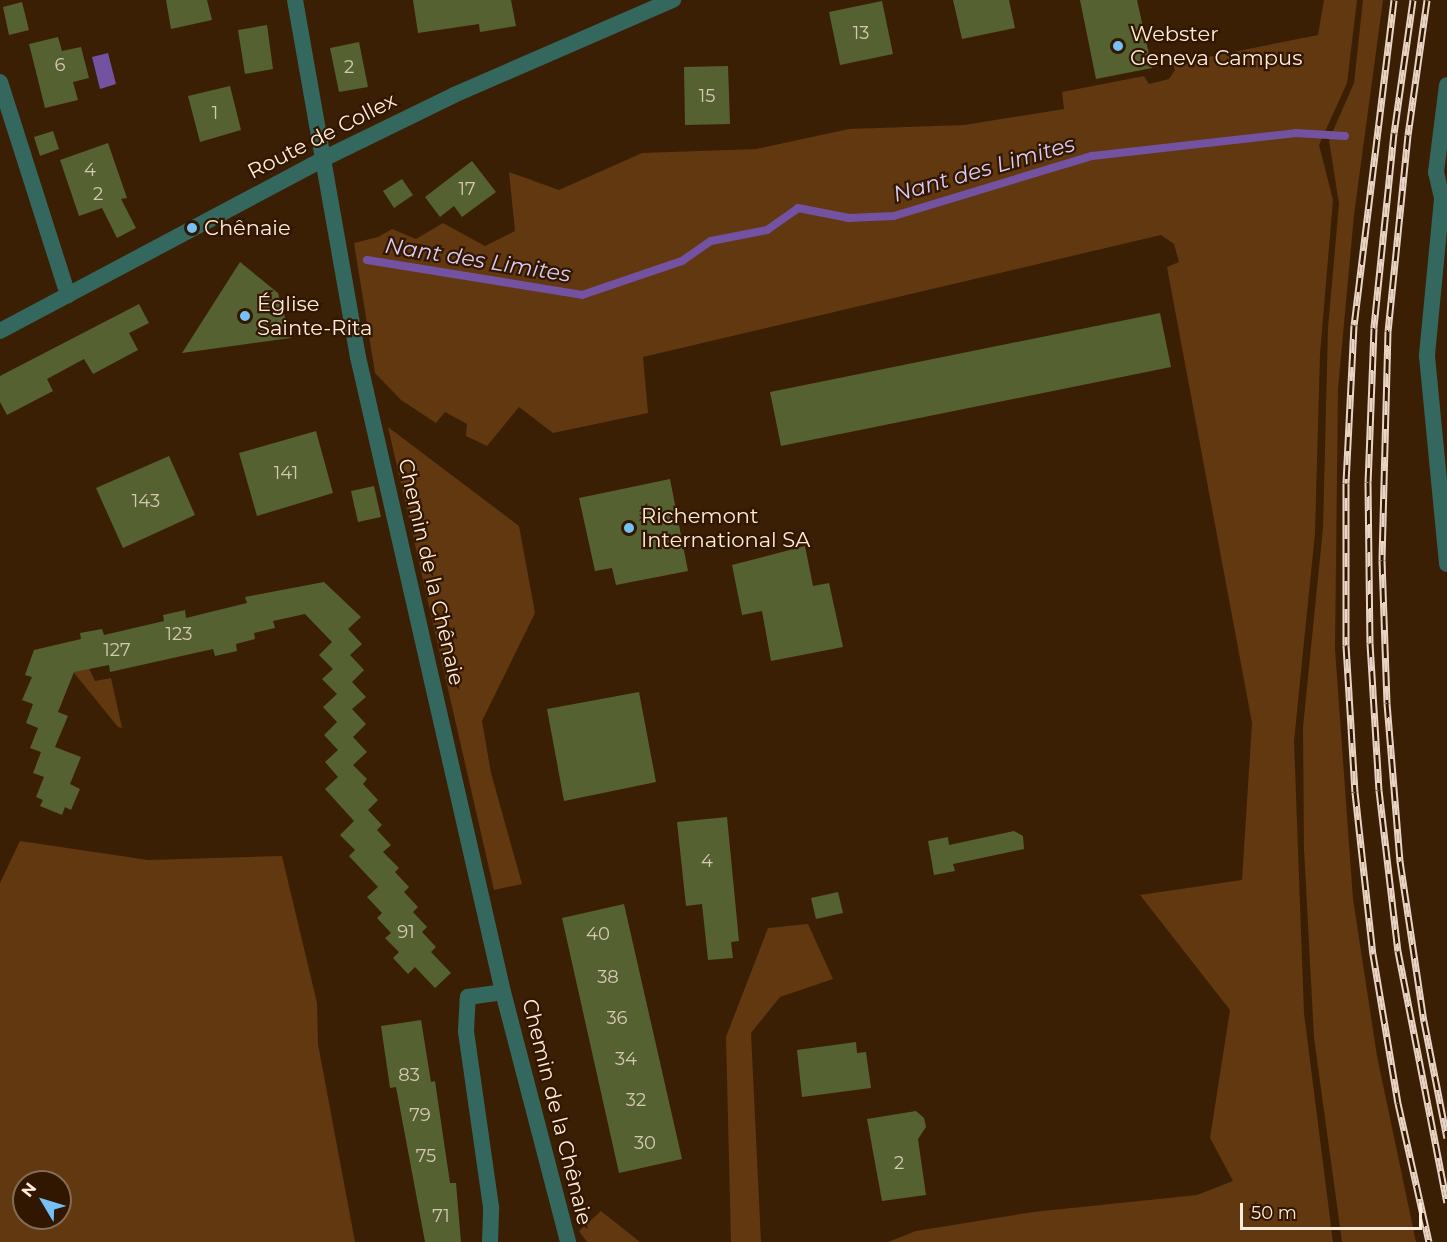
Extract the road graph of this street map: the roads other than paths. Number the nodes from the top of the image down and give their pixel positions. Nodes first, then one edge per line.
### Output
1 (295, 0) edge
2 (673, 0) edge
3 (0, 82) edge
4 (1447, 85) edge
5 (321, 160) junction
6 (68, 295) junction
7 (0, 331) edge
8 (1447, 564) edge
9 (503, 992) junction
10 (490, 1242) edge
11 (568, 1242) edge

1 - 5 street, Chemin de la Chênaie
2 - 5 street, Route de Collex
3 - 6 street
4 - 8 street
5 - 6 street, Route de Collex
5 - 9 street, Chemin de la Chênaie
6 - 7 street, Route de Collex
9 - 10 street, Chemin de la Chênaie
9 - 11 street, Chemin de la Chênaie

